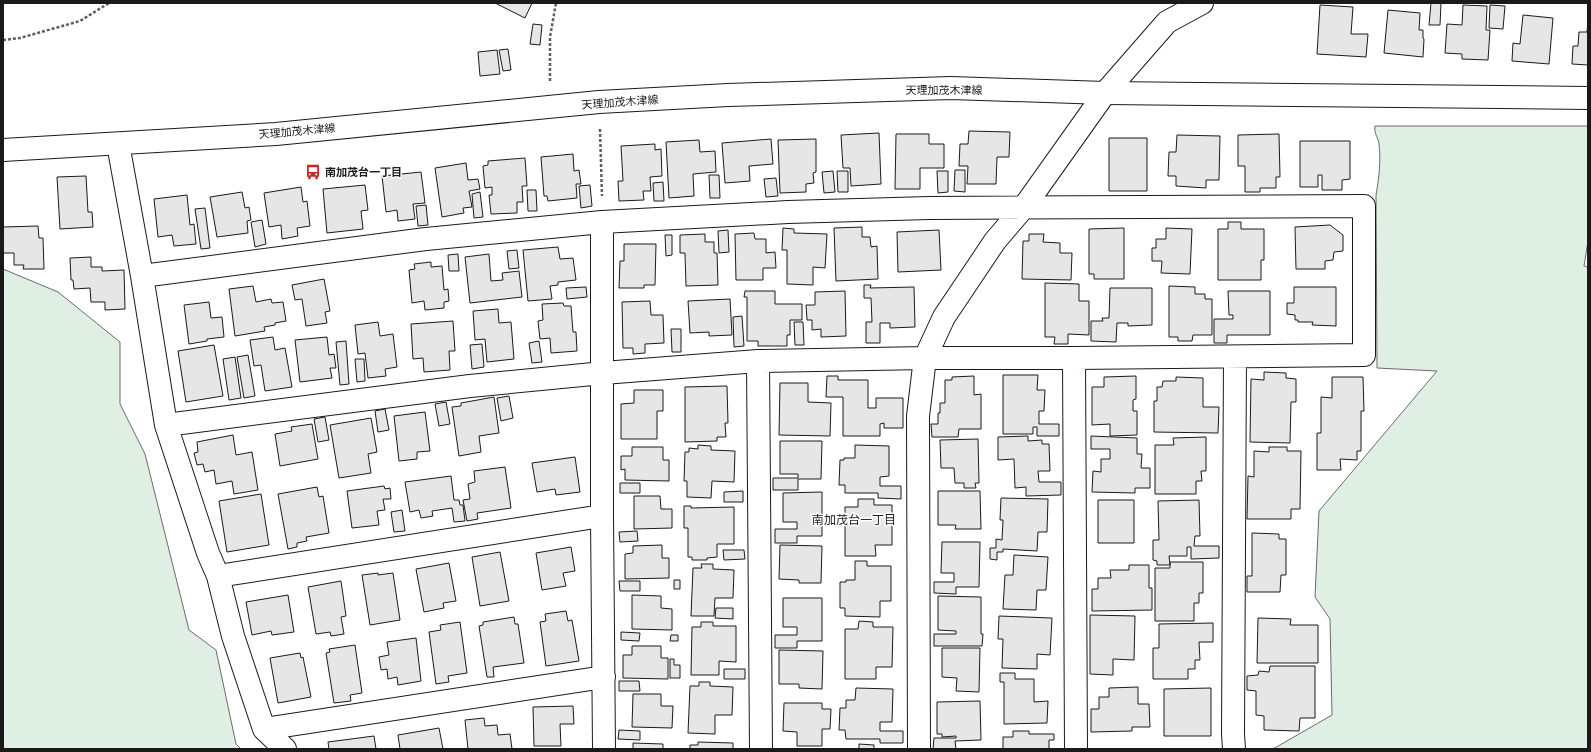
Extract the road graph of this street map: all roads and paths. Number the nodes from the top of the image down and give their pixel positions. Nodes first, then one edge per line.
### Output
1 (109, 3) edge
2 (556, 3) edge
3 (1202, 3) edge
4 (3, 40) edge
5 (1105, 93) junction
6 (1588, 98) edge
7 (599, 102) junction
8 (549, 108) junction
9 (118, 144) junction
10 (3, 150) edge
11 (1024, 207) junction
12 (602, 222) junction
13 (142, 276) junction
14 (1234, 357) junction
15 (925, 358) junction
16 (1074, 358) junction
17 (758, 361) junction
18 (603, 373) junction
19 (166, 425) junction
20 (602, 516) junction
21 (218, 576) junction
22 (604, 677) junction
23 (264, 729) junction
24 (285, 749) edge
25 (604, 749) edge
26 (761, 749) edge
27 (919, 749) edge
28 (1076, 749) edge
29 (1234, 749) edge

1 - 4 path
2 - 8 path
3 - 5 street
5 - 6 street, 天理加茂木津線
5 - 7 street, 天理加茂木津線
5 - 11 street
7 - 8 street, 天理加茂木津線
7 - 12 path
8 - 9 street, 天理加茂木津線
9 - 10 street, 天理加茂木津線
9 - 13 street
11 - 12 street
11 - 14 street
11 - 15 street
12 - 13 street
12 - 18 street
13 - 19 street
14 - 16 street
14 - 29 street
15 - 16 street
15 - 17 street
15 - 27 street
16 - 28 street
17 - 18 street
17 - 26 street
18 - 19 street
18 - 20 street
19 - 21 street
20 - 21 street
20 - 22 street
21 - 23 street
22 - 23 street
22 - 25 street
23 - 24 street

